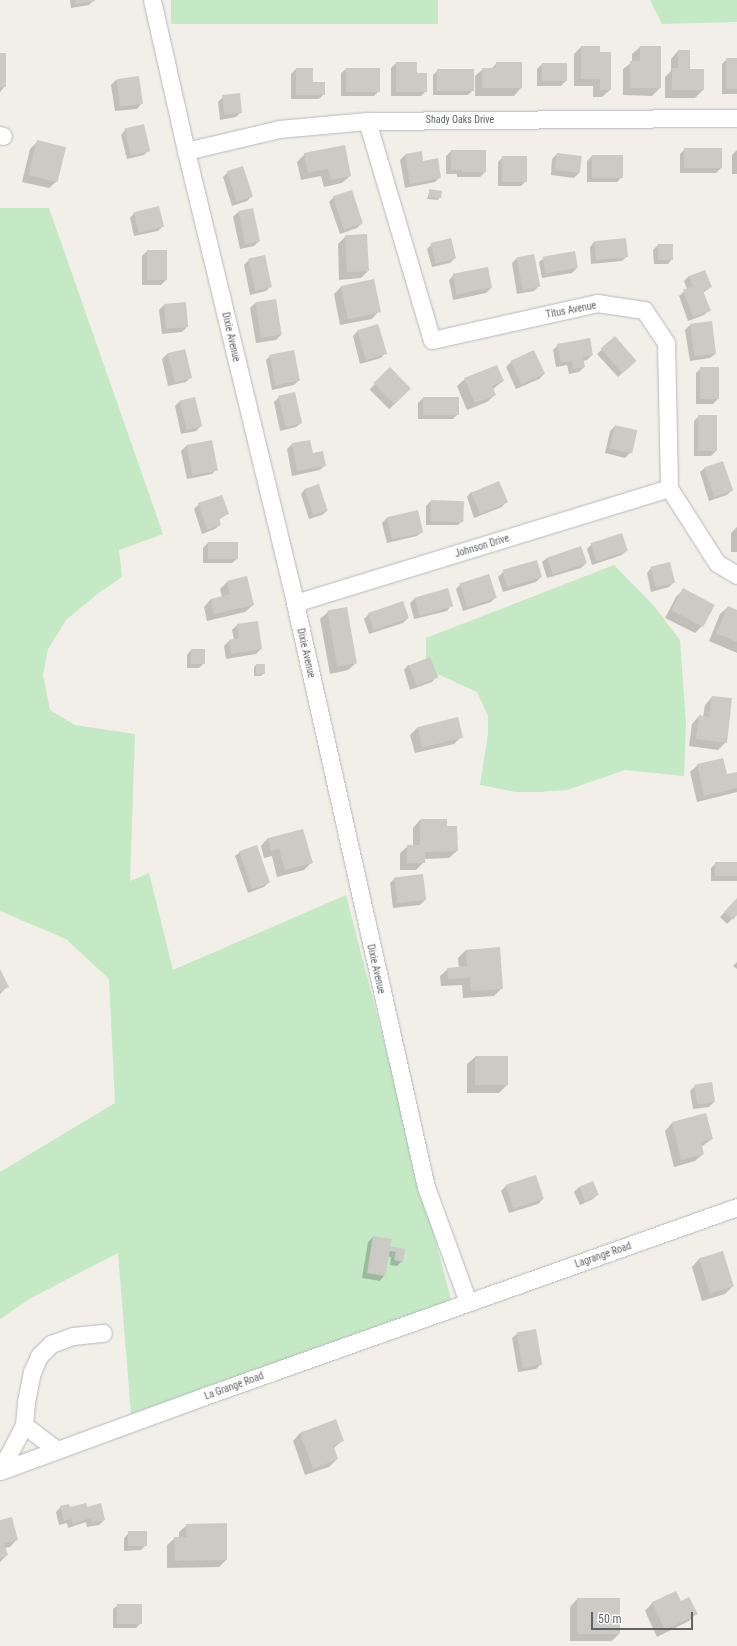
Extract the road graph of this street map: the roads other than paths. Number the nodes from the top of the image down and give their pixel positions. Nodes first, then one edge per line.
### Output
1 (152, 0) edge
2 (737, 118) edge
3 (367, 121) junction
4 (186, 152) junction
5 (670, 488) junction
6 (737, 575) edge
7 (295, 603) junction
8 (737, 1207) edge
9 (468, 1302) junction
10 (103, 1333) dead end
11 (24, 1425) junction
12 (57, 1450) junction
13 (0, 1471) edge

1 - 4 street, Dixie Avenue
2 - 3 street, Shady Oaks Drive
3 - 4 street, Shady Oaks Drive
3 - 5 street, Titus Avenue
4 - 7 street, Dixie Avenue
5 - 6 street
5 - 7 street, Johnson Drive
7 - 9 street, Dixie Avenue
8 - 9 street, Lagrange Road
9 - 12 street, La Grange Road
10 - 11 street
11 - 12 street
11 - 13 street
12 - 13 street, La Grange Road

